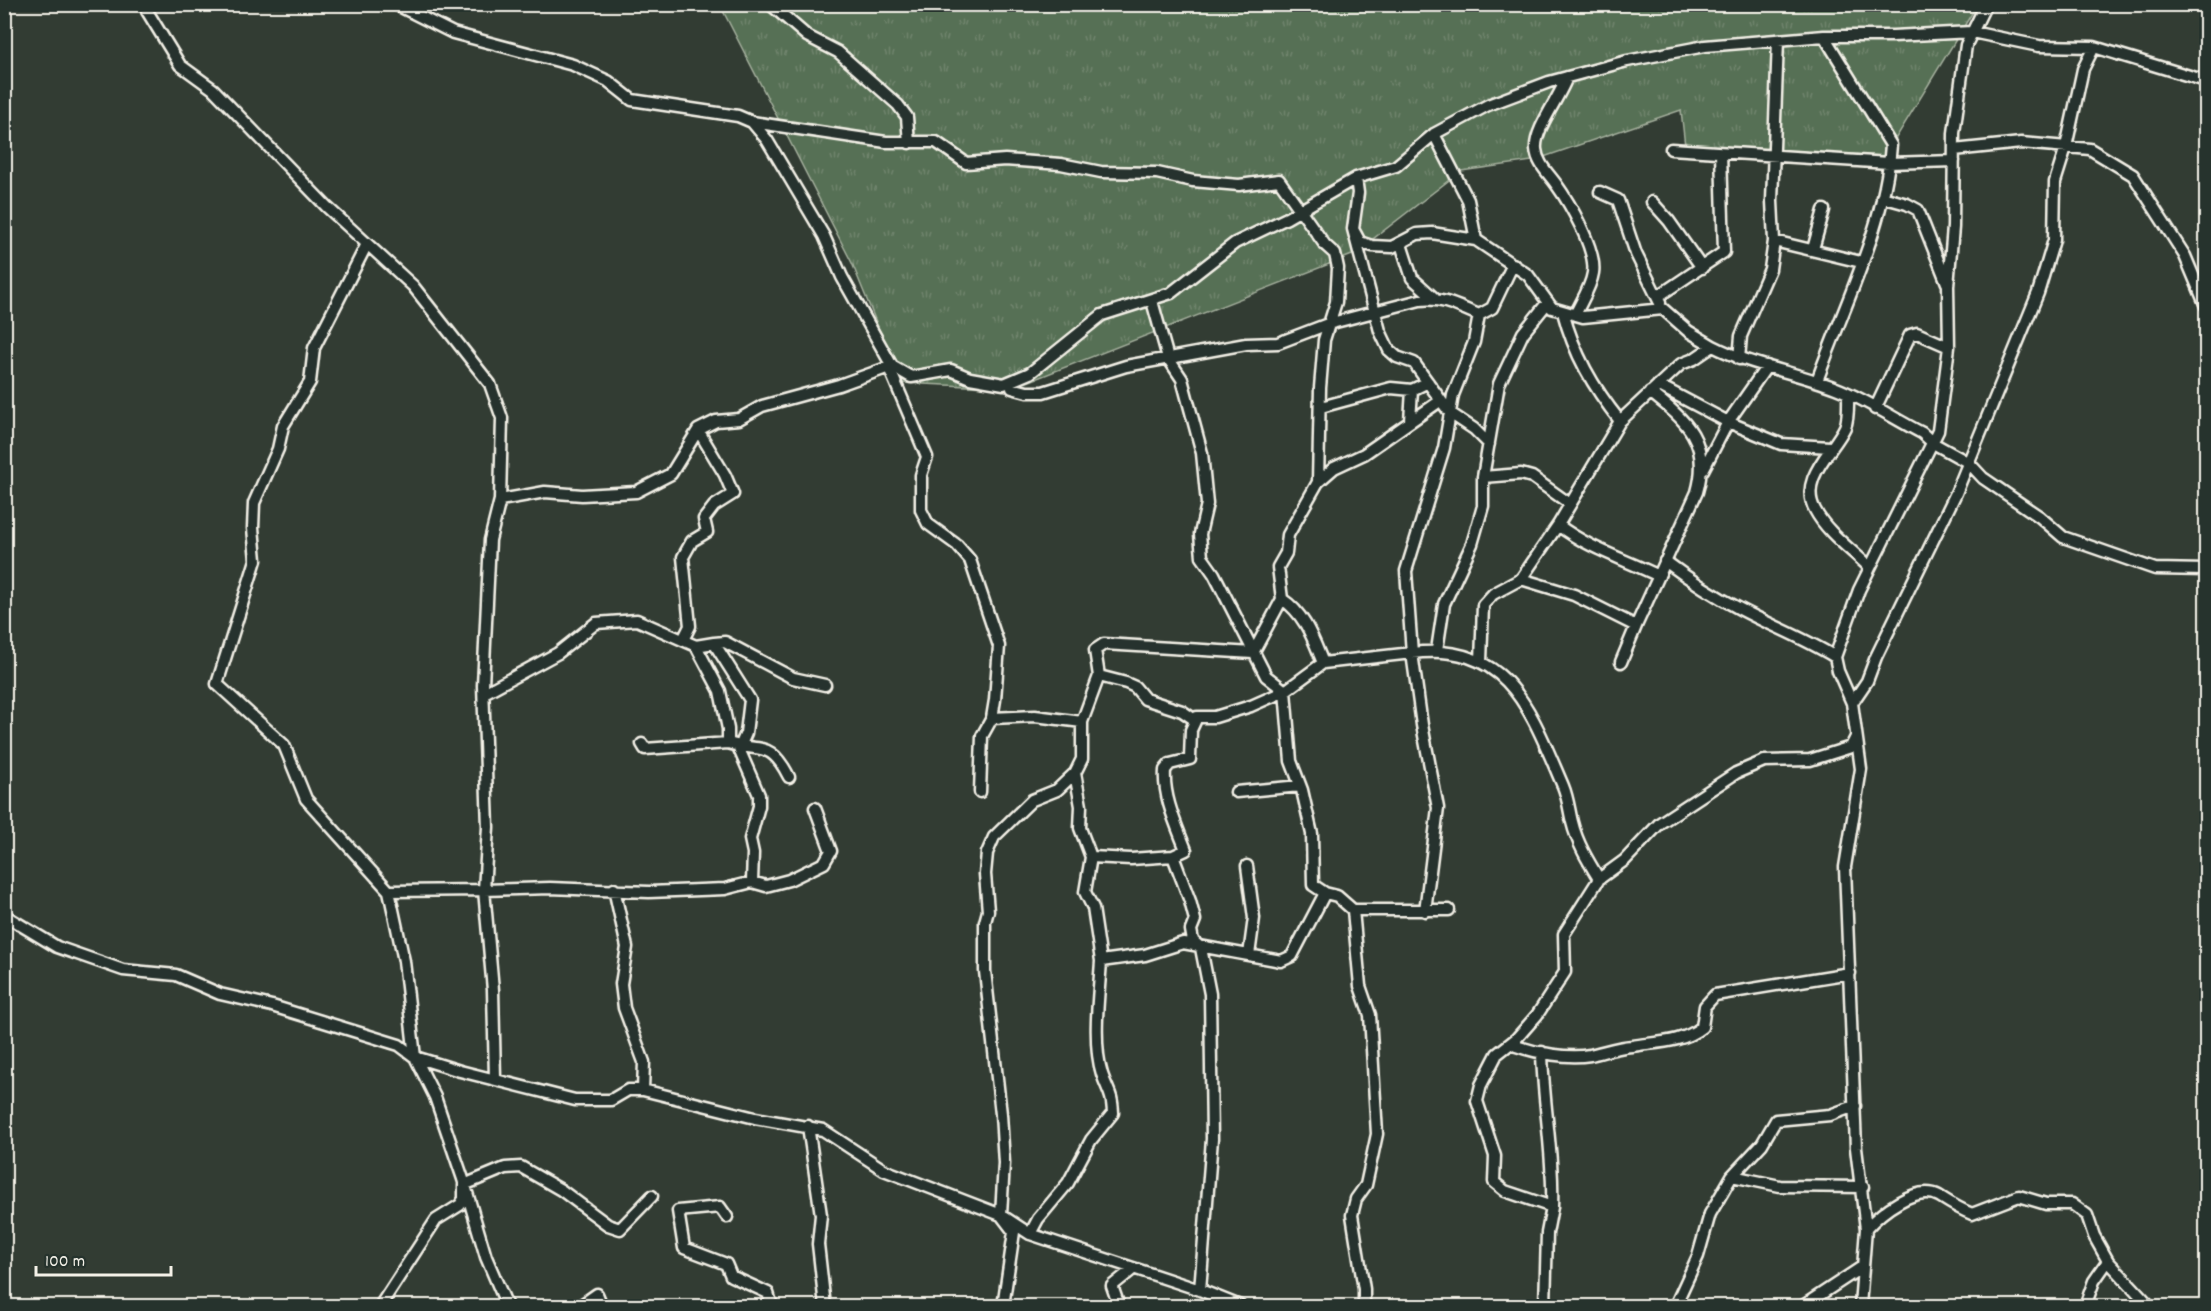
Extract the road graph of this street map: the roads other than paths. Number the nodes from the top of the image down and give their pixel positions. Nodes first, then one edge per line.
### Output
1 (149, 4) edge
2 (395, 4) edge
3 (770, 4) edge
4 (1986, 4) edge
5 (1972, 32) junction
6 (1824, 36) junction
7 (1778, 40) junction
8 (2094, 47) junction
9 (1567, 77) junction
10 (2206, 81) edge
11 (752, 122) junction
12 (1434, 135) junction
13 (909, 143) junction
14 (2066, 147) junction
15 (1671, 149) dead end
16 (1954, 150) junction
17 (1721, 153) junction
18 (1775, 157) junction
19 (1954, 161) junction
20 (1889, 163) junction
21 (1356, 178) junction
22 (1600, 192) dead end
23 (1882, 197) junction
24 (1652, 202) dead end
25 (1824, 210) dead end
26 (1300, 211) junction
27 (1353, 229) junction
28 (1476, 240) junction
29 (1774, 241) junction
30 (367, 244) junction
31 (1401, 244) junction
32 (1813, 249) junction
33 (1862, 262) junction
34 (1513, 264) junction
35 (1701, 268) junction
36 (1948, 286) junction
37 (1657, 297) junction
38 (1434, 298) junction
39 (1152, 301) junction
40 (1548, 302) junction
41 (2206, 306) edge
42 (1663, 309) junction
43 (1376, 313) junction
44 (1569, 313) junction
45 (1479, 315) junction
46 (1328, 324) junction
47 (1713, 346) junction
48 (1949, 347) junction
49 (1168, 358) junction
50 (1739, 359) junction
51 (892, 366) junction
52 (1767, 366) junction
53 (1817, 381) junction
54 (1428, 382) junction
55 (1012, 388) dead end
56 (1654, 388) junction
57 (1412, 390) junction
58 (1848, 394) junction
59 (1440, 401) junction
60 (1321, 407) junction
61 (1875, 409) junction
62 (1450, 414) junction
63 (1410, 421) junction
64 (1620, 421) junction
65 (1728, 422) junction
66 (698, 430) junction
67 (1933, 443) junction
68 (1489, 444) junction
69 (1830, 447) junction
70 (1969, 464) junction
71 (1703, 470) junction
72 (1483, 477) junction
73 (1318, 482) junction
74 (500, 500) junction
75 (1570, 504) junction
76 (1558, 525) junction
77 (1665, 561) junction
78 (1870, 568) junction
79 (2206, 570) edge
80 (1659, 576) junction
81 (1521, 579) junction
82 (1282, 599) junction
83 (1636, 626) junction
84 (683, 640) junction
85 (714, 643) junction
86 (696, 646) junction
87 (1437, 650) junction
88 (1253, 652) junction
89 (1412, 653) junction
90 (1835, 657) junction
91 (1481, 662) junction
92 (1621, 662) dead end
93 (1323, 663) junction
94 (1099, 676) junction
95 (825, 685) dead end
96 (1285, 691) junction
97 (484, 693) junction
98 (1851, 703) junction
99 (992, 718) junction
100 (1196, 720) junction
101 (1082, 722) junction
102 (1856, 737) junction
103 (728, 743) junction
104 (642, 744) dead end
105 (740, 746) junction
106 (1075, 773) junction
107 (789, 777) dead end
108 (1300, 786) junction
109 (980, 792) dead end
110 (1236, 792) dead end
111 (815, 808) dead end
112 (1173, 856) junction
113 (1091, 857) junction
114 (1247, 866) dead end
115 (1599, 879) junction
116 (752, 882) junction
117 (484, 890) junction
118 (615, 890) junction
119 (389, 891) junction
120 (1325, 893) junction
121 (1353, 910) junction
122 (1449, 910) dead end
123 (1425, 911) junction
124 (4, 915) edge
125 (1200, 948) junction
126 (1249, 955) junction
127 (1101, 961) junction
128 (1850, 973) junction
129 (1516, 1040) junction
130 (1542, 1052) junction
131 (415, 1057) junction
132 (495, 1078) junction
133 (643, 1090) junction
134 (1855, 1106) junction
135 (808, 1126) junction
136 (1732, 1176) junction
137 (464, 1185) junction
138 (1863, 1187) junction
139 (651, 1196) dead end
140 (1552, 1208) junction
141 (1001, 1215) junction
142 (728, 1217) dead end
143 (1866, 1228) junction
144 (1030, 1234) junction
145 (2108, 1260) junction
146 (1862, 1267) junction
147 (1132, 1269) junction
148 (1200, 1290) junction
149 (380, 1306) edge
150 (507, 1306) edge
151 (580, 1306) edge
152 (602, 1306) edge
153 (772, 1306) edge
154 (825, 1306) edge
155 (1003, 1306) edge
156 (1119, 1306) edge
157 (1240, 1306) edge
158 (1364, 1306) edge
159 (1545, 1306) edge
160 (1675, 1306) edge
161 (1803, 1306) edge
162 (1860, 1306) edge
163 (2085, 1306) edge
164 (2150, 1306) edge

1 - 30 street
2 - 11 street
3 - 13 street
4 - 5 street
5 - 6 street
5 - 8 street
5 - 16 street
6 - 7 street
6 - 20 street
7 - 9 street
7 - 18 street
8 - 10 street
8 - 14 street
9 - 12 street
9 - 44 street
11 - 13 street
11 - 51 street
12 - 21 street
12 - 28 street
13 - 26 street
14 - 16 street
14 - 41 street
14 - 70 street
15 - 17 street
16 - 19 street
17 - 18 street
17 - 35 street
18 - 20 street
18 - 29 street
19 - 20 street
19 - 36 street
20 - 23 street
21 - 26 street
21 - 27 street
22 - 37 street
23 - 33 street
23 - 36 street
24 - 35 street
25 - 32 street
26 - 39 street
26 - 46 street
27 - 31 street
27 - 43 street
28 - 31 street
28 - 34 street
29 - 32 street
29 - 50 street
30 - 74 street
30 - 119 street
31 - 38 street
32 - 33 street
33 - 53 street
34 - 40 street
34 - 45 street
35 - 37 street
36 - 48 street
37 - 42 street
38 - 43 street
38 - 45 street
39 - 49 street
39 - 51 street
40 - 44 street
40 - 68 street
42 - 44 street
42 - 47 street
43 - 46 street
43 - 54 street
44 - 64 street
45 - 62 street
46 - 49 street
46 - 60 street
47 - 50 street
47 - 56 street
48 - 61 street
48 - 67 street
49 - 55 street
49 - 88 street
50 - 52 street
51 - 66 street
51 - 99 street
52 - 53 street
52 - 65 street
53 - 58 street
54 - 57 street
54 - 59 street
56 - 64 street
56 - 65 street
56 - 71 street
57 - 60 street
57 - 63 street
58 - 61 street
58 - 69 street
59 - 62 street
59 - 63 street
60 - 73 street
61 - 67 street
62 - 68 street
62 - 89 street
63 - 73 street
64 - 75 street
65 - 69 street
65 - 71 street
66 - 74 street
66 - 84 street
67 - 70 street
67 - 78 street
68 - 72 street
69 - 78 street
70 - 79 street
70 - 98 street
71 - 77 street
72 - 75 street
72 - 87 street
73 - 82 street
74 - 97 street
75 - 76 street
76 - 80 street
76 - 81 street
77 - 80 street
77 - 90 street
78 - 90 street
80 - 83 street
81 - 83 street
81 - 91 street
82 - 88 street
82 - 93 street
83 - 92 street
84 - 86 street
84 - 97 street
85 - 86 street
85 - 95 street
85 - 105 street
86 - 103 street
87 - 89 street
87 - 91 street
88 - 94 street
88 - 96 street
89 - 93 street
89 - 123 street
90 - 98 street
91 - 115 street
93 - 96 street
94 - 100 street
94 - 101 street
96 - 100 street
96 - 108 street
97 - 117 street
98 - 102 street
99 - 101 street
99 - 109 street
100 - 112 street
101 - 106 street
102 - 115 street
102 - 128 street
103 - 104 street
103 - 105 street
105 - 107 street
105 - 116 street
106 - 113 street
106 - 141 street
108 - 110 street
108 - 120 street
111 - 116 street
112 - 113 street
112 - 125 street
113 - 127 street
114 - 126 street
115 - 129 street
116 - 118 street
117 - 118 street
117 - 119 street
117 - 132 street
118 - 133 street
119 - 131 street
120 - 121 street
120 - 126 street
121 - 123 street
121 - 158 street
122 - 123 street
124 - 131 street
125 - 126 street
125 - 127 street
125 - 148 street
127 - 144 street
128 - 130 street
128 - 134 street
129 - 130 street
129 - 140 street
130 - 140 street
131 - 132 street
131 - 137 street
132 - 133 street
133 - 135 street
134 - 136 street
134 - 138 street
135 - 141 street
135 - 154 street
136 - 138 street
136 - 160 street
137 - 139 street
137 - 149 street
137 - 150 street
138 - 143 street
140 - 159 street
141 - 144 street
141 - 155 street
142 - 153 street
143 - 145 street
143 - 146 street
144 - 147 street
145 - 163 street
145 - 164 street
146 - 161 street
146 - 162 street
147 - 148 street
147 - 156 street
148 - 157 street
151 - 152 street

